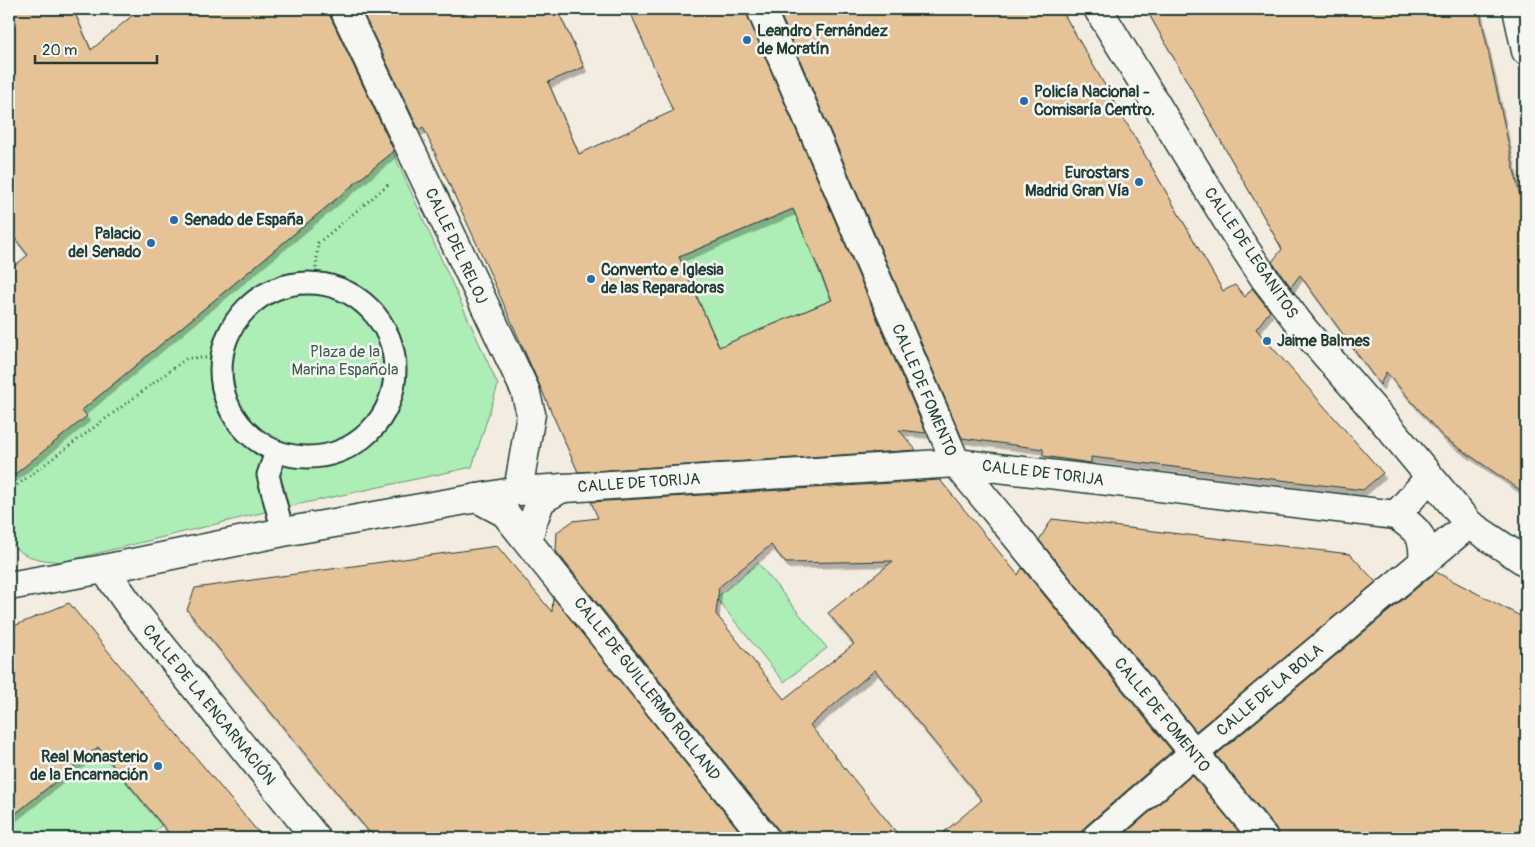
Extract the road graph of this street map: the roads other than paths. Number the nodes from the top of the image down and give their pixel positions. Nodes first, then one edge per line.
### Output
1 (344, 9) edge
2 (761, 9) edge
3 (1098, 9) edge
4 (1517, 9) edge
5 (1526, 51) edge
6 (276, 452) junction
7 (956, 463) junction
8 (1430, 477) junction
9 (562, 488) junction
10 (518, 491) junction
11 (477, 498) junction
12 (1396, 515) junction
13 (1469, 524) junction
14 (283, 532) junction
15 (528, 540) junction
16 (1526, 562) edge
17 (1423, 563) junction
18 (104, 569) junction
19 (9, 586) edge
20 (1194, 754) junction
21 (316, 838) edge
22 (765, 838) edge
23 (1096, 838) edge
24 (1264, 838) edge

1 - 10 street, CALLE DEL RELOJ
2 - 7 street, CALLE DE FOMENTO
3 - 8 street, CALLE DE LEGANITOS
4 - 5 street
6 - 6 lane
6 - 14 lane
7 - 9 street, CALLE DE TORIJA
7 - 12 street, CALLE DE TORIJA
7 - 20 street, CALLE DE FOMENTO
8 - 12 street
8 - 13 street, CALLE DE LEGANITOS
9 - 10 street, CALLE DE TORIJA
9 - 15 street
10 - 11 street
11 - 14 street
11 - 15 street, CALLE DE GUILLERMO ROLLAND
12 - 17 street
13 - 16 street, CALLE DE LEGANITOS
13 - 17 street, CALLE DE LA BOLA
14 - 18 street
15 - 22 street, CALLE DE GUILLERMO ROLLAND
17 - 20 street, CALLE DE LA BOLA
18 - 19 street
18 - 21 street, CALLE DE LA ENCARNACIÓN
20 - 23 street, CALLE DE LA BOLA
20 - 24 street, CALLE DE FOMENTO

